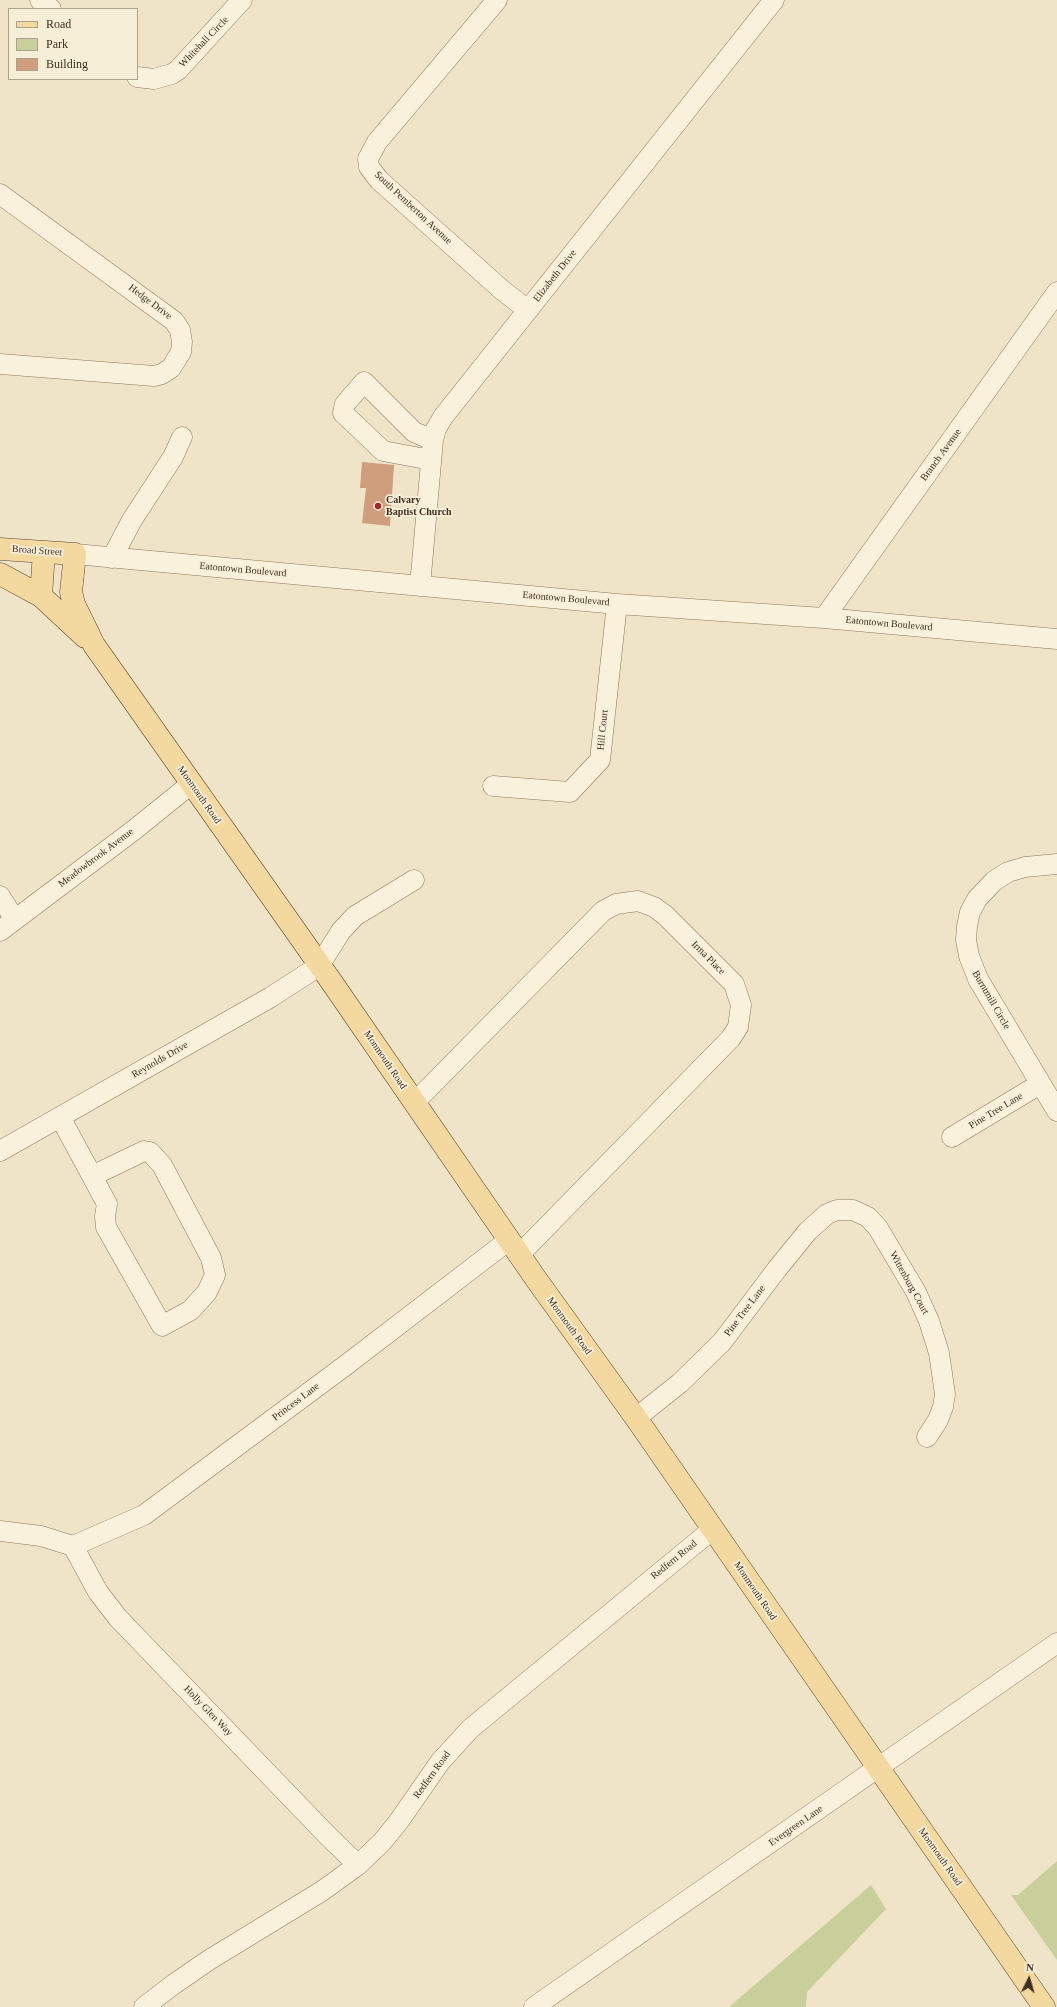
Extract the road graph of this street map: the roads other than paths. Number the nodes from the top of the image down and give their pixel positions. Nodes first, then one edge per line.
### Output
1 (40, 0) edge
2 (242, 0) edge
3 (497, 0) edge
4 (774, 0) edge
5 (50, 8) edge
6 (138, 77) edge
7 (0, 194) edge
8 (1057, 292) edge
9 (528, 310) junction
10 (0, 364) edge
11 (182, 437) dead end
12 (433, 440) junction
13 (431, 460) junction
14 (0, 549) edge
15 (44, 552) junction
16 (75, 554) junction
17 (112, 558) junction
18 (0, 574) edge
19 (420, 586) junction
20 (41, 596) junction
21 (617, 604) junction
22 (824, 618) junction
23 (1057, 639) edge
24 (94, 645) junction
25 (191, 784) junction
26 (493, 786) dead end
27 (1057, 864) edge
28 (414, 880) dead end
29 (0, 896) edge
30 (8, 925) edge
31 (319, 966) junction
32 (1040, 1084) junction
33 (414, 1103) junction
34 (1057, 1111) edge
35 (60, 1118) junction
36 (952, 1137) dead end
37 (0, 1152) edge
38 (92, 1176) junction
39 (853, 1210) joint
40 (514, 1247) junction
41 (636, 1418) junction
42 (927, 1437) dead end
43 (713, 1529) junction
44 (0, 1531) edge
45 (73, 1546) junction
46 (1057, 1643) edge
47 (878, 1768) junction
48 (358, 1865) junction
49 (144, 2007) edge
50 (534, 2007) edge
51 (1044, 2007) edge

1 - 5 street
2 - 6 street, Whitehall Circle
3 - 9 street, South Pemberton Avenue
4 - 9 street, Elizabeth Drive
7 - 10 street, Hedge Drive
8 - 22 street, Branch Avenue
9 - 12 street, Elizabeth Drive
11 - 17 street
12 - 13 street, Elizabeth Drive
12 - 13 street
13 - 19 street, Elizabeth Drive
14 - 15 main road, Broad Street
15 - 16 main road, Broad Street
15 - 20 main road
16 - 17 street, Eatontown Boulevard
16 - 24 main road, Monmouth Road
17 - 19 street, Eatontown Boulevard
18 - 20 main road, Monmouth Road
19 - 21 street, Eatontown Boulevard
20 - 24 main road, Monmouth Road
21 - 22 street, Eatontown Boulevard
21 - 26 street, Hill Court
22 - 23 street, Eatontown Boulevard
24 - 25 main road, Monmouth Road
25 - 30 street, Meadowbrook Avenue
25 - 31 main road, Monmouth Road
27 - 32 street, Burntmill Circle
28 - 31 street
29 - 30 street
31 - 33 main road, Monmouth Road
31 - 35 street, Reynolds Drive
32 - 34 street, Burntmill Circle
32 - 36 street, Pine Tree Lane
33 - 40 main road, Monmouth Road
33 - 40 street, Irma Place
35 - 37 street, Reynolds Drive
35 - 38 street
38 - 38 street
39 - 41 street, Pine Tree Lane
39 - 42 street, Wittenburg Court
40 - 41 main road, Monmouth Road
40 - 45 street, Princess Lane
41 - 43 main road, Monmouth Road
43 - 47 main road, Monmouth Road
43 - 48 street, Redfern Road
44 - 45 street
45 - 48 street, Holly Glen Way
46 - 47 street, Evergreen Lane
47 - 50 street, Evergreen Lane
47 - 51 main road, Monmouth Road
48 - 49 street, Redfern Road

